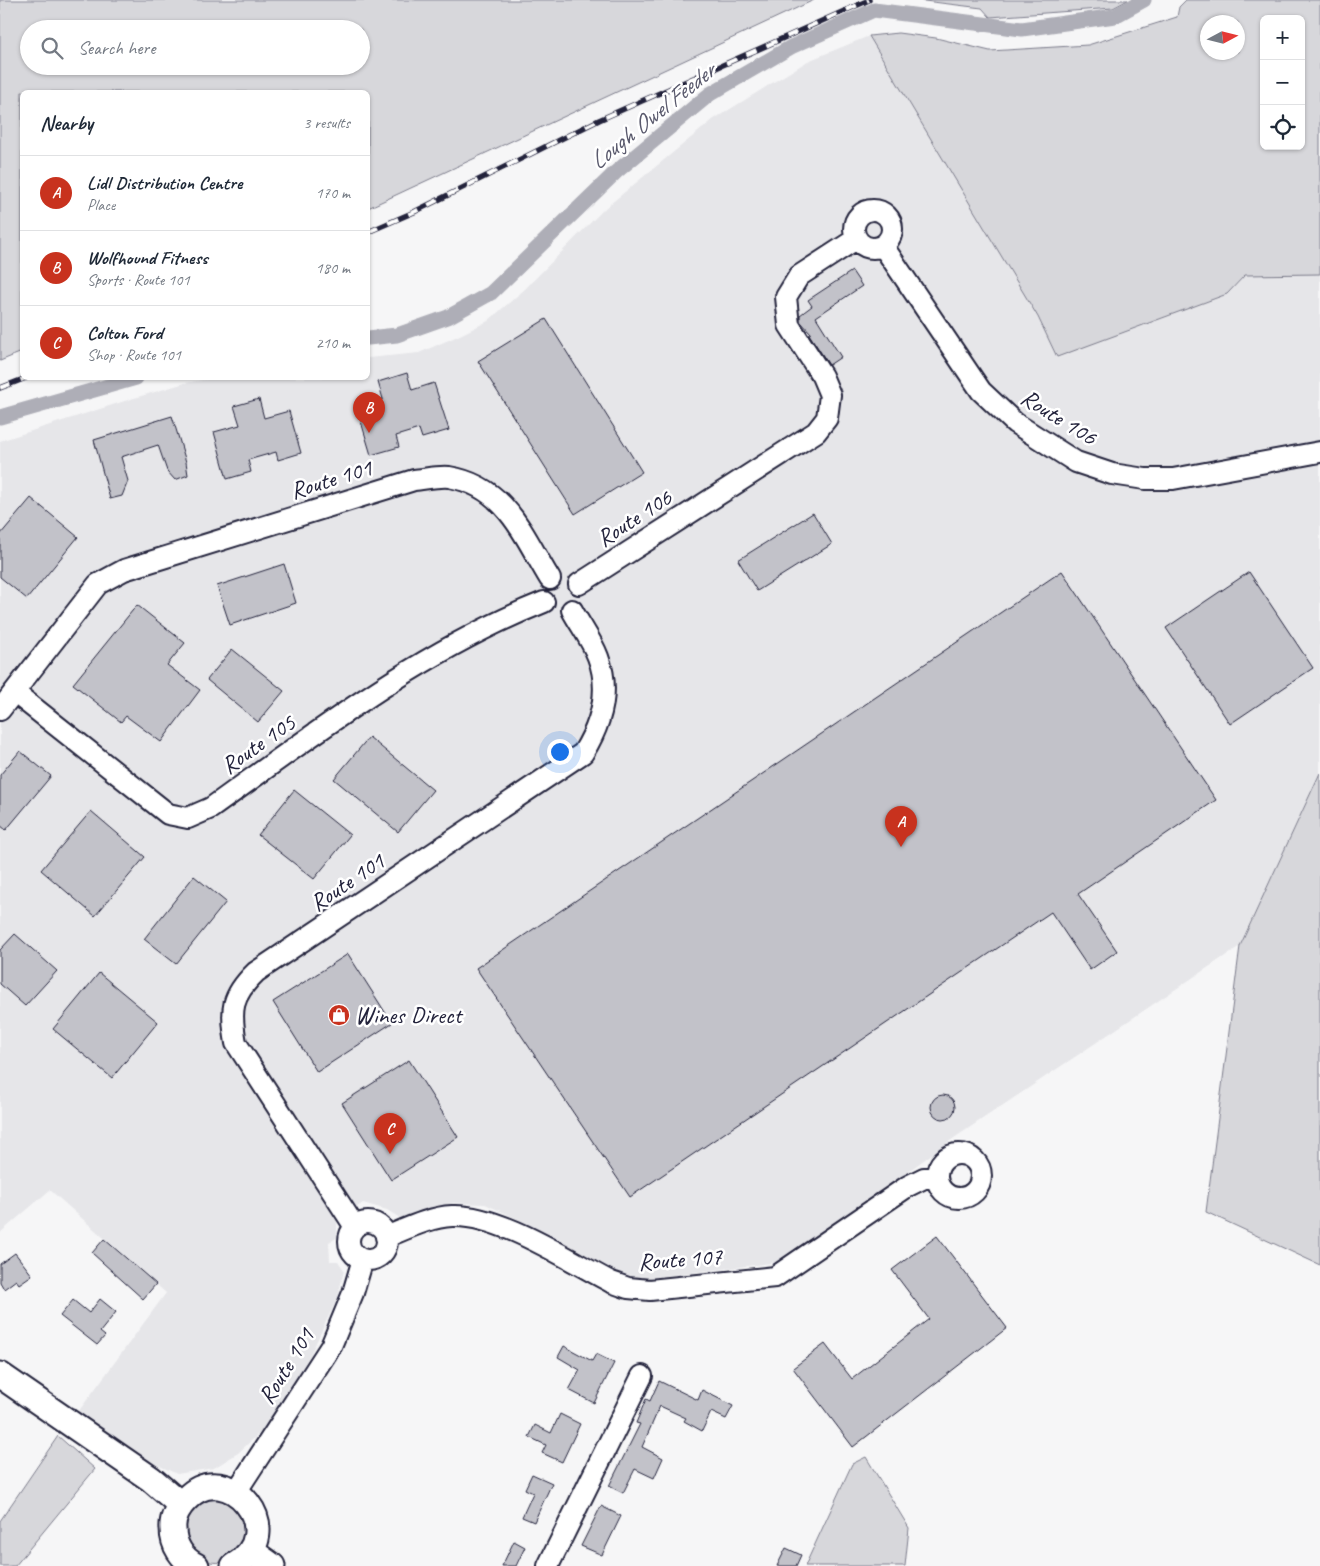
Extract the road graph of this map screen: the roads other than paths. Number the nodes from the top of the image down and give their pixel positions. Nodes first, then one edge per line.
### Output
1 (856, 239) junction
2 (883, 246) junction
3 (1320, 452) edge
4 (550, 579) junction
5 (578, 584) junction
6 (544, 602) junction
7 (572, 610) junction
8 (14, 692) junction
9 (0, 710) edge
10 (937, 1178) dead end
11 (355, 1227) junction
12 (386, 1237) junction
13 (363, 1259) junction
14 (0, 1375) edge
15 (642, 1376) dead end
16 (236, 1492) junction
17 (180, 1504) junction
18 (173, 1556) edge
19 (243, 1558) edge
20 (196, 1566) edge
21 (272, 1566) edge
22 (548, 1566) edge

1 - 2 street
1 - 2 street
1 - 5 street, Route 106
2 - 3 street, Route 106
4 - 5 street
4 - 6 street
4 - 8 street, Route 101
5 - 7 street
6 - 7 street
6 - 8 street, Route 105
7 - 11 street, Route 101
8 - 9 street, Route 101
10 - 12 street, Route 107
11 - 12 street
11 - 13 street
12 - 13 street
13 - 16 street, Route 101
14 - 17 main road
15 - 22 street
16 - 17 main road
16 - 19 main road
17 - 18 main road
18 - 20 main road
19 - 21 main road

